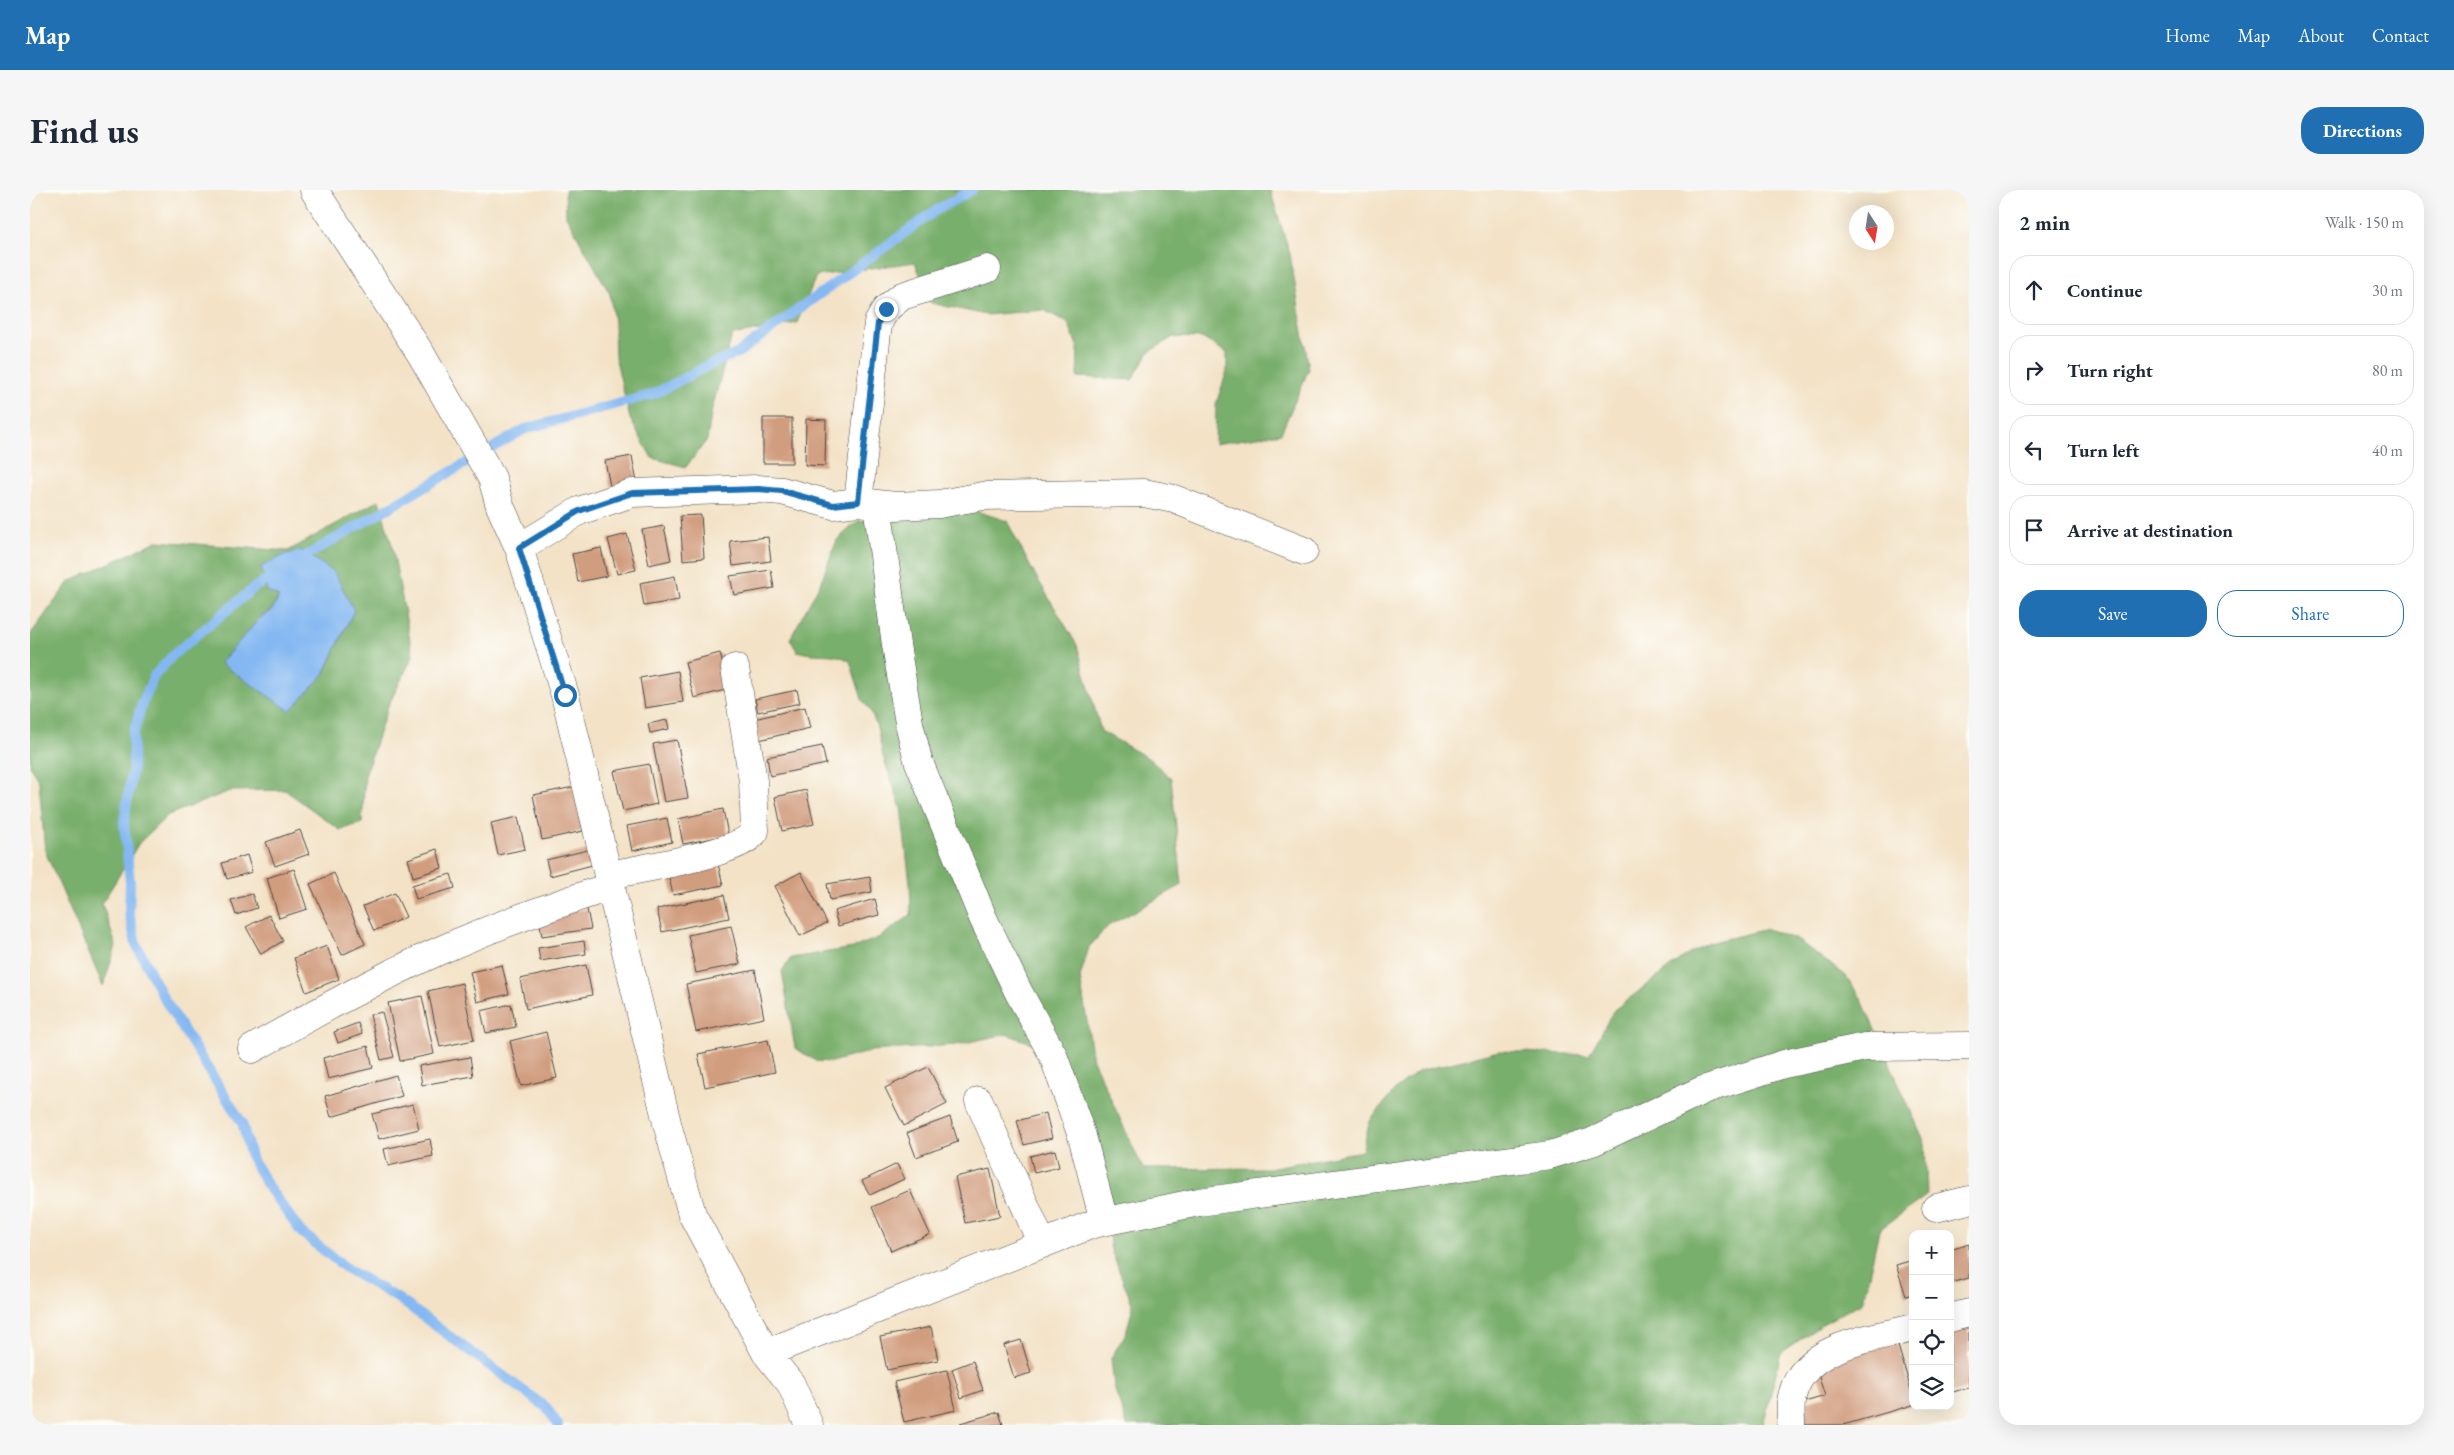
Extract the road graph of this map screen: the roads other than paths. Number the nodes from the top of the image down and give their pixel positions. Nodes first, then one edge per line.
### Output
1 (314, 190) edge
2 (987, 269) dead end
3 (856, 504) junction
4 (519, 548) junction
5 (1304, 551) dead end
6 (735, 668) dead end
7 (610, 881) junction
8 (1969, 1046) edge
9 (252, 1049) dead end
10 (979, 1101) dead end
11 (1969, 1200) edge
12 (1936, 1208) dead end
13 (1104, 1222) junction
14 (1042, 1244) junction
15 (1969, 1313) edge
16 (1954, 1317) edge
17 (1909, 1329) edge
18 (766, 1353) junction
19 (810, 1425) edge
20 (1791, 1425) edge

1 - 4 street
2 - 3 street
3 - 4 street
3 - 5 street
3 - 13 street
4 - 7 street
6 - 7 street
7 - 9 street
7 - 18 street
8 - 13 street
10 - 14 street
11 - 12 street
13 - 14 street
14 - 18 street
15 - 16 street
17 - 20 street
18 - 19 street

